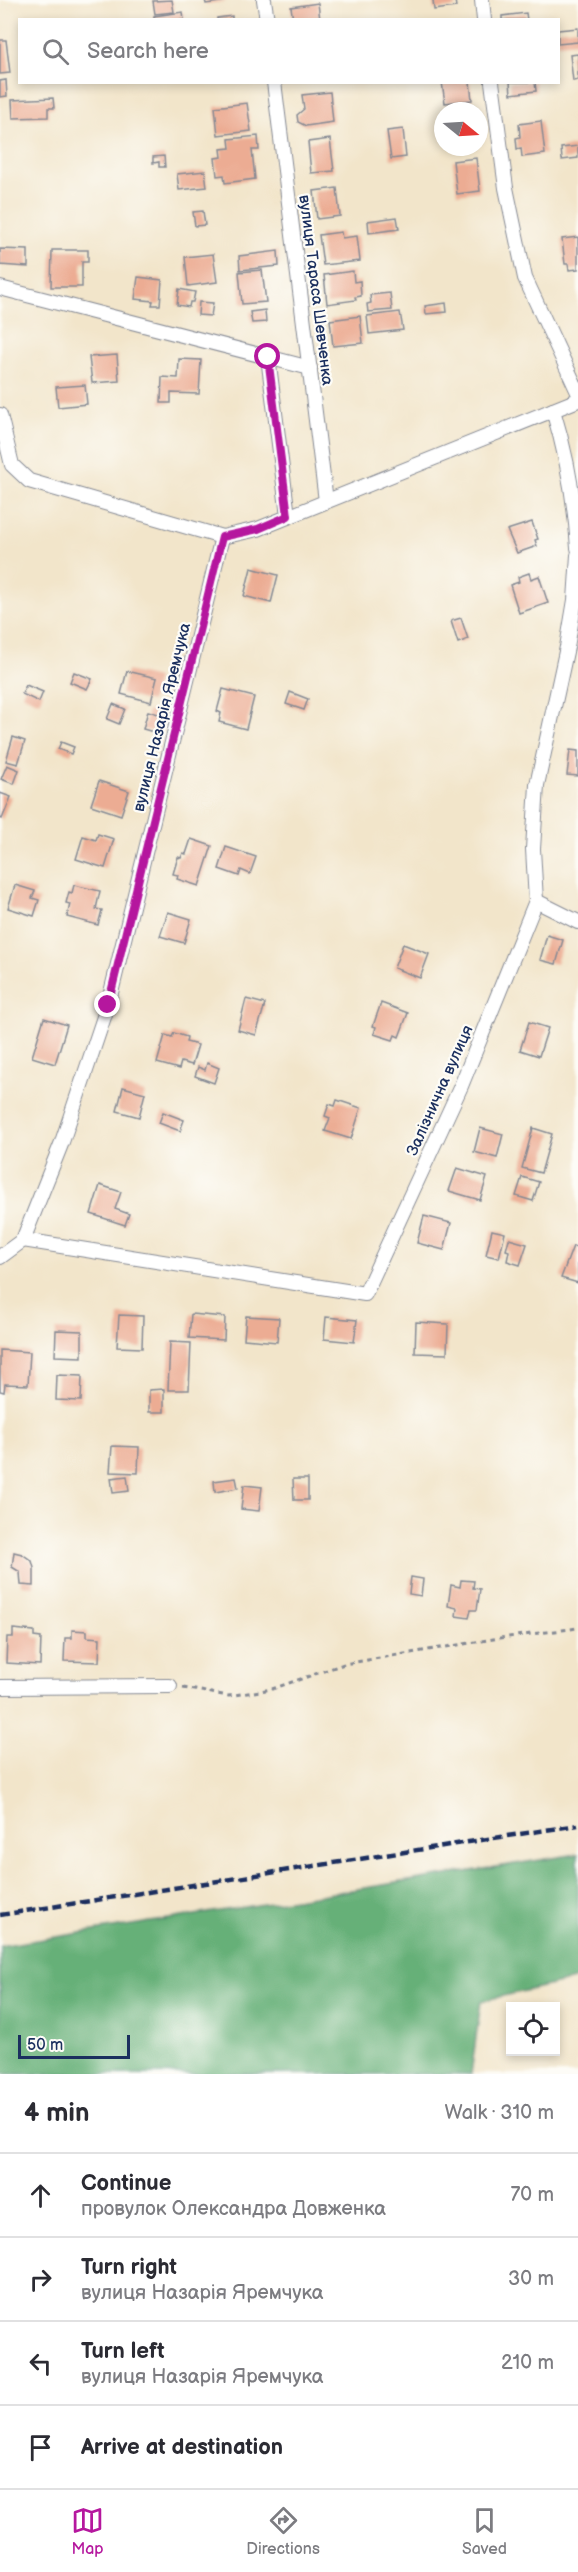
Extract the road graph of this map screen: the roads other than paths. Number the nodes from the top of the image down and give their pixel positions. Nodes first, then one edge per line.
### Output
1 (264, 0) edge
2 (482, 0) edge
3 (267, 18) edge
4 (484, 18) edge
5 (274, 84) edge
6 (492, 84) edge
7 (0, 288) edge
8 (268, 357) junction
9 (310, 368) junction
10 (578, 392) edge
11 (578, 400) edge
12 (553, 410) junction
13 (0, 415) edge
14 (326, 501) junction
15 (288, 516) junction
16 (222, 537) junction
17 (578, 548) edge
18 (578, 555) edge
19 (536, 901) junction
20 (578, 922) edge
21 (23, 1240) junction
22 (0, 1257) edge
23 (170, 1686) road end
24 (0, 1687) edge

1 - 3 street
2 - 4 street
5 - 9 street, вулиця Тараса Шевченка
6 - 10 street
7 - 8 street
8 - 9 street
8 - 15 street
9 - 14 street, вулиця Тараса Шевченка
11 - 12 street
12 - 14 street
12 - 17 street
13 - 16 street
14 - 15 street
15 - 16 street
16 - 21 street, вулиця Назарія Яремчука
18 - 19 street, Залізнична вулиця
19 - 20 street
19 - 21 street, Залізнична вулиця
21 - 22 street
23 - 24 street

